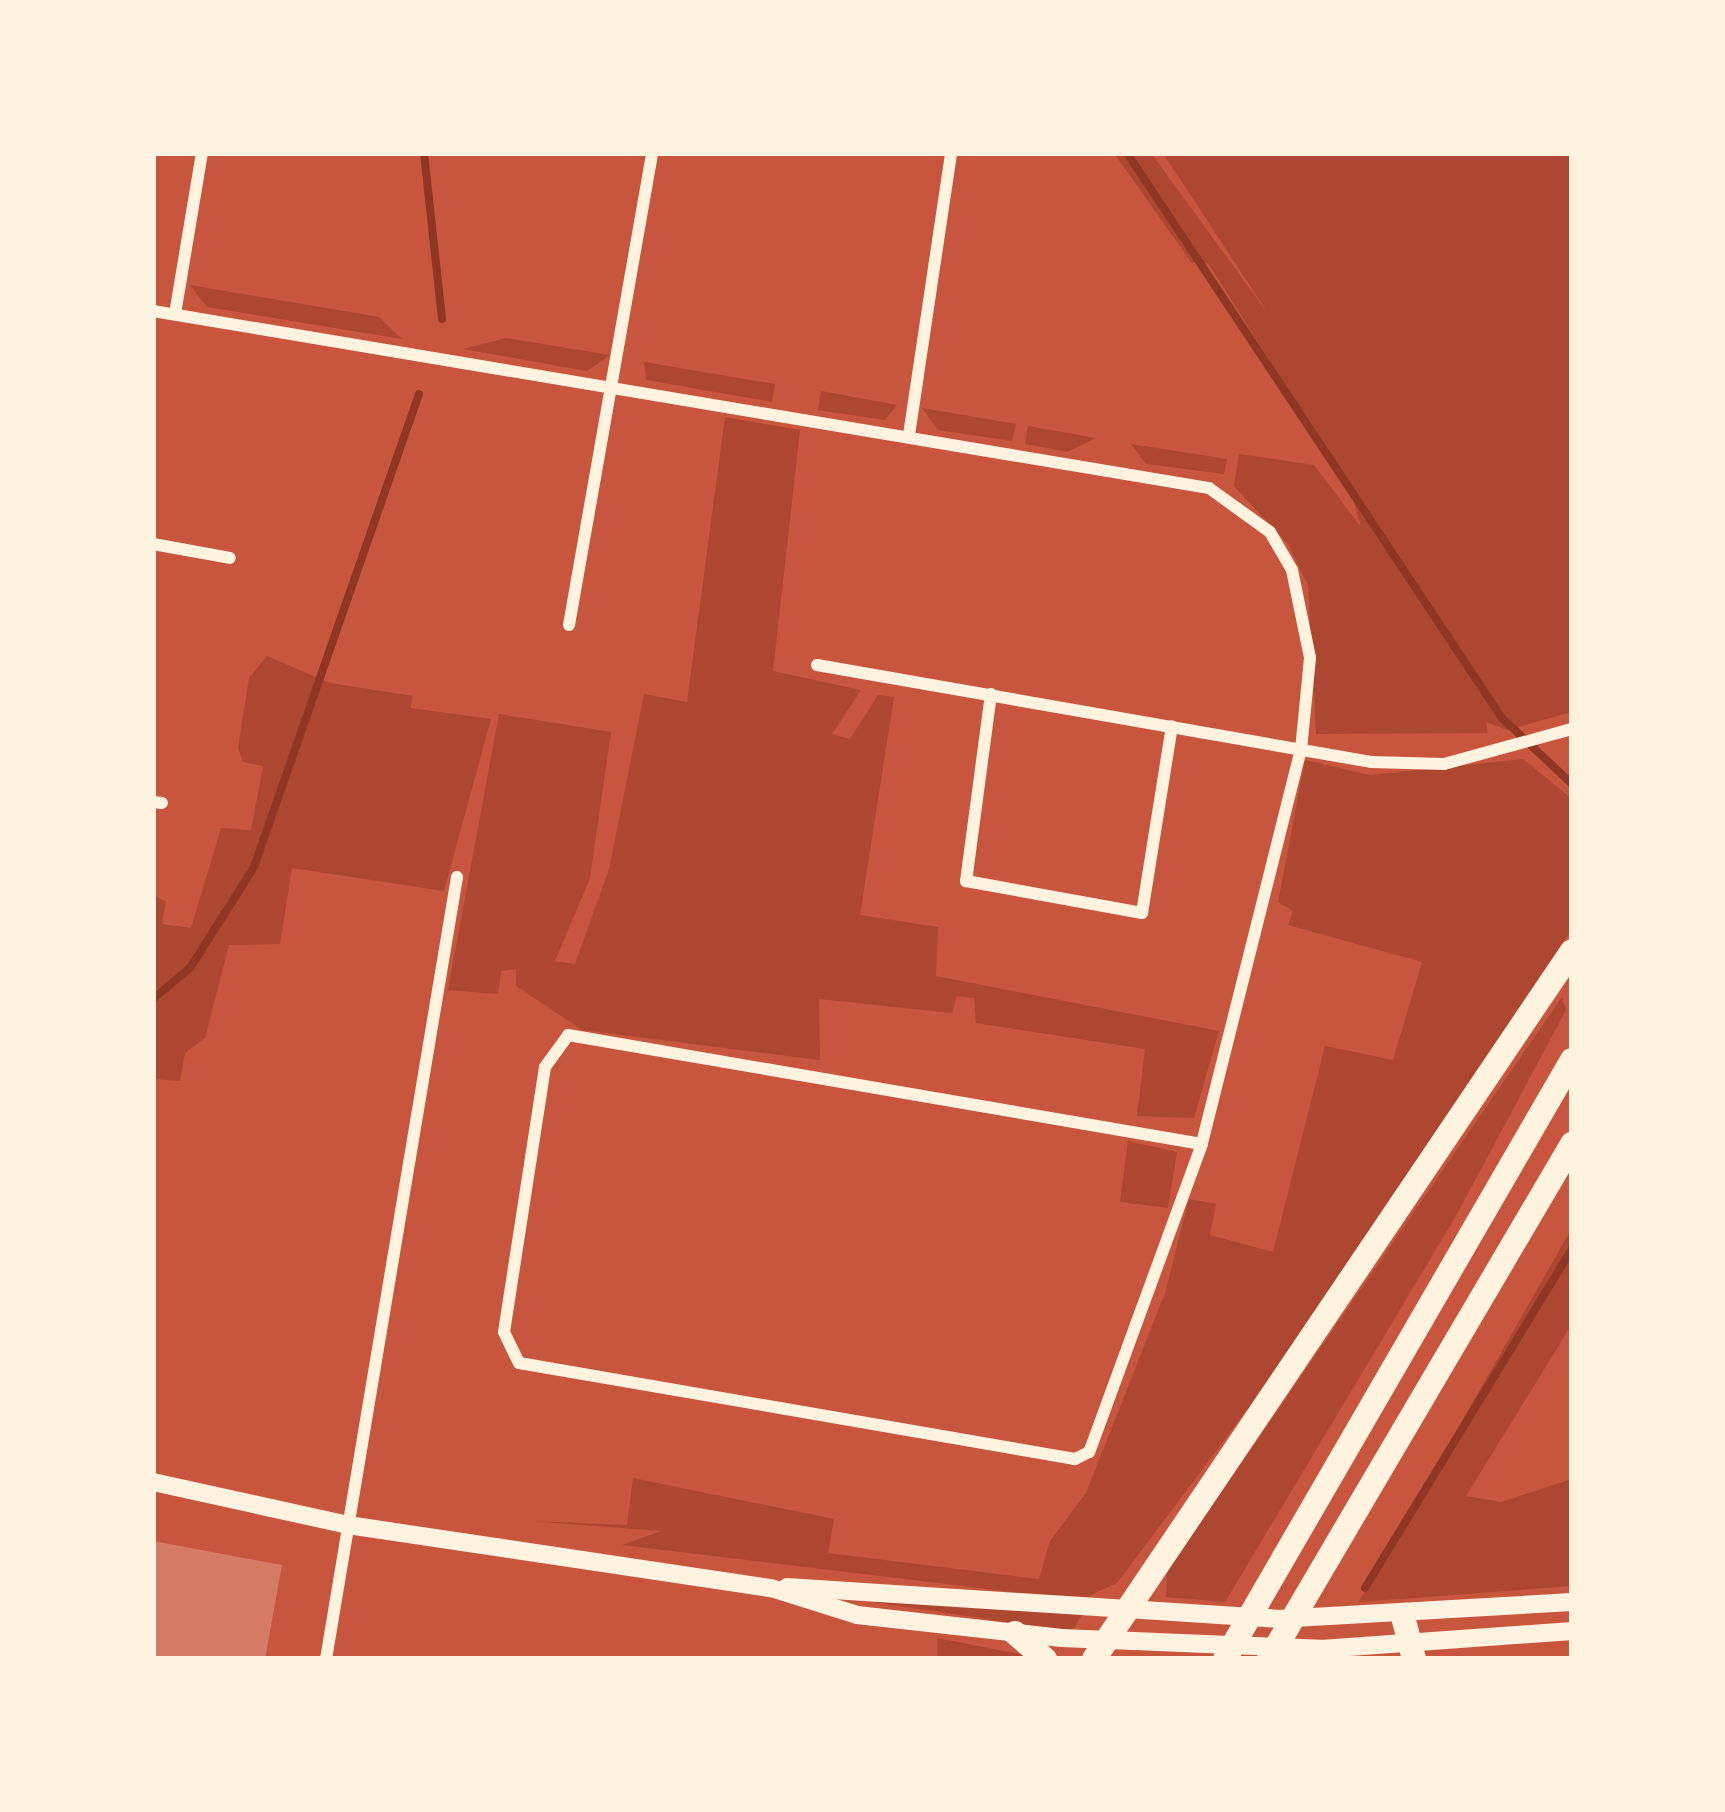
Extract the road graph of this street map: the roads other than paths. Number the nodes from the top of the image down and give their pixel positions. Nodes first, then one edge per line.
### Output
1 (202, 153) edge
2 (652, 153) edge
3 (951, 153) edge
4 (153, 310) edge
5 (175, 314) junction
6 (612, 388) junction
7 (909, 435) junction
8 (153, 544) edge
9 (230, 558) dead end
10 (569, 625) dead end
11 (817, 665) dead end
12 (991, 694) junction
13 (1172, 726) junction
14 (1572, 729) edge
15 (1301, 749) junction
16 (457, 877) dead end
17 (1572, 951) edge
18 (1572, 1060) edge
19 (1202, 1144) junction
20 (1572, 1144) edge
21 (153, 1482) edge
22 (348, 1525) junction
23 (771, 1588) junction
24 (1572, 1602) edge
25 (1132, 1613) junction
26 (1403, 1617) junction
27 (1572, 1631) edge
28 (1015, 1633) junction
29 (1108, 1647) edge
30 (1415, 1652) edge
31 (326, 1659) edge
32 (1045, 1659) edge
33 (1225, 1659) edge
34 (1269, 1659) edge

1 - 5 street
2 - 6 street
3 - 7 street
4 - 5 street
5 - 6 street
6 - 7 street
6 - 10 street
7 - 15 street
8 - 9 street
11 - 12 street
12 - 13 street
12 - 13 street
13 - 15 street
14 - 15 street
15 - 19 street
16 - 22 street
17 - 25 highway
18 - 33 highway
19 - 19 street
20 - 34 highway
21 - 22 main road
22 - 23 main road
22 - 31 street
23 - 25 main road
23 - 28 main road
24 - 26 main road
25 - 26 main road
25 - 29 highway
26 - 30 highway
27 - 30 main road
28 - 29 main road
28 - 32 highway
29 - 30 main road

